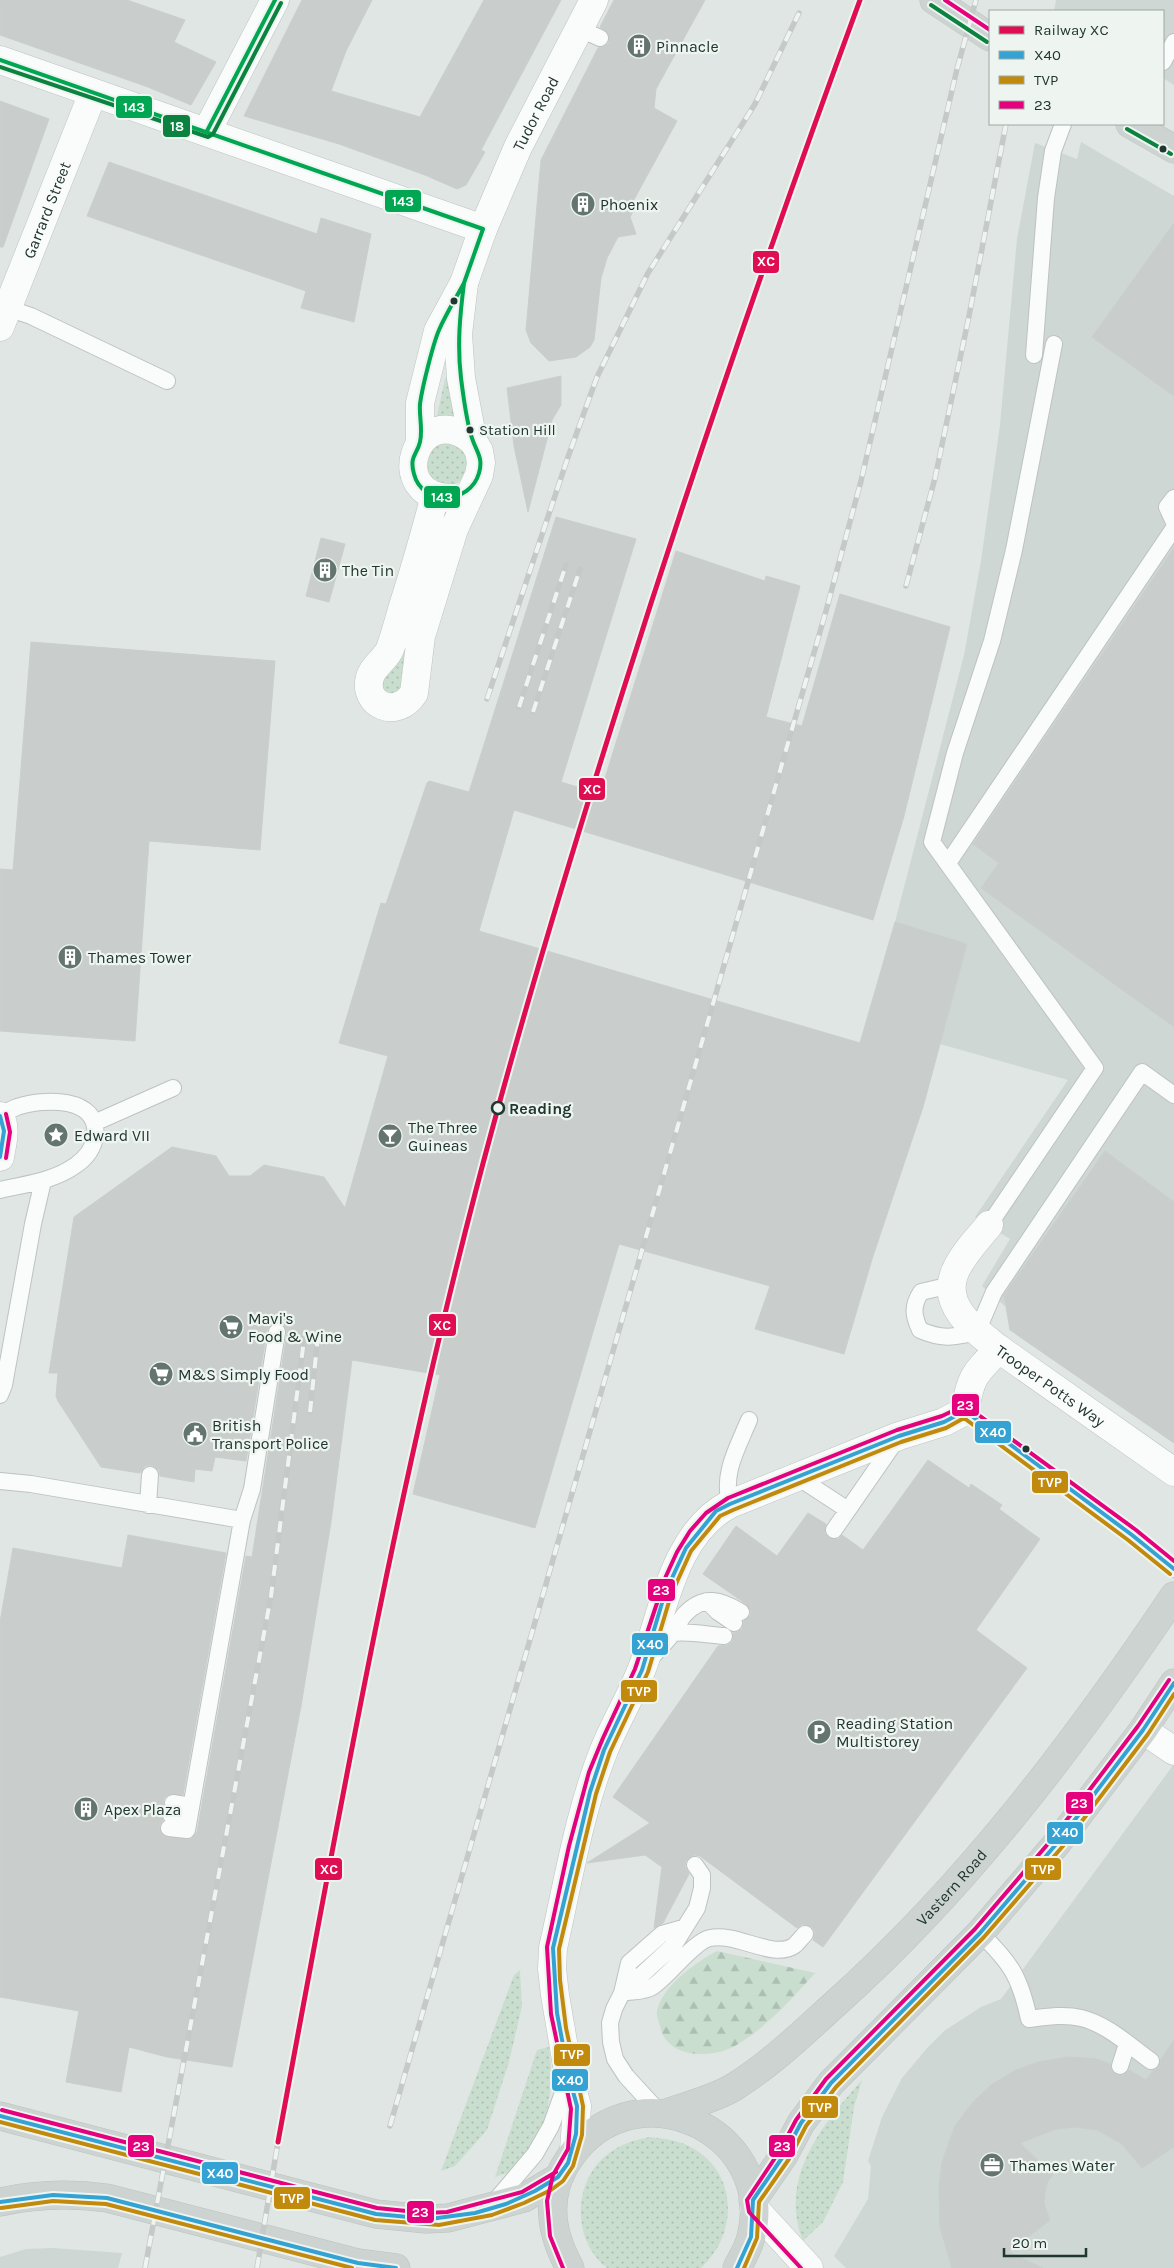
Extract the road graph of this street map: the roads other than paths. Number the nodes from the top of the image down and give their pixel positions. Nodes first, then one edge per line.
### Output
1 (275, 0) edge
2 (594, 0) edge
3 (934, 0) edge
4 (989, 36) edge
5 (1174, 42) edge
6 (0, 60) edge
7 (1164, 60) edge
8 (93, 93) junction
9 (1064, 125) edge
10 (1132, 125) edge
11 (207, 131) junction
12 (1174, 149) edge
13 (483, 229) junction
14 (464, 283) junction
15 (4, 318) edge
16 (1054, 344) dead end
17 (1034, 355) dead end
18 (167, 381) dead end
19 (473, 441) junction
20 (420, 442) junction
21 (473, 486) junction
22 (435, 496) junction
23 (1174, 498) edge
24 (1174, 522) edge
25 (1174, 528) edge
26 (948, 863) junction
27 (173, 1088) dead end
28 (1174, 1096) edge
29 (0, 1115) edge
30 (94, 1123) junction
31 (0, 1157) edge
32 (43, 1180) junction
33 (0, 1190) edge
34 (988, 1225) joint
35 (952, 1284) junction
36 (277, 1332) dead end
37 (977, 1332) junction
38 (999, 1349) junction
39 (0, 1394) edge
40 (965, 1412) junction
41 (749, 1420) dead end
42 (899, 1436) junction
43 (1174, 1472) edge
44 (150, 1475) dead end
45 (799, 1478) junction
46 (0, 1481) edge
47 (730, 1504) junction
48 (148, 1505) junction
49 (848, 1510) junction
50 (242, 1520) junction
51 (834, 1530) dead end
52 (1174, 1569) edge
53 (1174, 1596) edge
54 (673, 1633) junction
55 (642, 1670) junction
56 (1174, 1683) edge
57 (1144, 1730) junction
58 (1174, 1750) edge
59 (189, 1818) junction
60 (695, 1865) dead end
61 (980, 1933) junction
62 (805, 1934) dead end
63 (622, 1992) junction
64 (1127, 2044) junction
65 (1151, 2061) dead end
66 (1120, 2066) dead end
67 (569, 2077) junction
68 (663, 2113) junction
69 (0, 2116) edge
70 (574, 2151) junction
71 (559, 2177) junction
72 (0, 2202) edge
73 (753, 2204) junction
74 (490, 2208) junction
75 (396, 2268) edge
76 (570, 2268) edge
77 (738, 2268) edge
78 (809, 2268) edge

1 - 11 street
2 - 13 street, Tudor Road
3 - 4 main road
5 - 7 lane
6 - 8 street
8 - 11 street
8 - 15 street, Garrard Street
9 - 17 lane
10 - 12 main road
11 - 13 street
13 - 14 street
14 - 19 street
14 - 20 street
15 - 18 lane
16 - 26 lane
19 - 20 street
19 - 21 street
20 - 22 street
21 - 22 street
21 - 22 street
23 - 24 lane
25 - 26 lane
26 - 34 lane
27 - 30 lane
28 - 37 lane
29 - 30 lane
29 - 31 street
30 - 32 lane
32 - 33 lane
32 - 39 lane
34 - 35 street
35 - 37 street
35 - 37 lane
36 - 50 lane
37 - 38 street
38 - 40 street, Trooper Potts Way
38 - 43 street, Trooper Potts Way
40 - 42 street
40 - 52 lane
41 - 47 lane
42 - 45 street
42 - 49 lane
44 - 48 lane
45 - 47 street
45 - 49 lane
46 - 48 lane
47 - 55 street
48 - 50 lane
49 - 51 lane
50 - 59 lane
53 - 68 main road, Vastern Road
54 - 54 lane
54 - 55 lane
55 - 67 street
56 - 57 main road
57 - 58 street
57 - 61 main road
59 - 59 lane
60 - 63 lane
61 - 64 lane
61 - 73 main road
62 - 63 lane
63 - 68 lane
64 - 65 lane
64 - 66 lane
67 - 70 street
67 - 74 lane
68 - 70 main road
68 - 73 main road
69 - 74 main road
70 - 71 main road
71 - 74 main road
71 - 76 main road
72 - 75 main road
73 - 77 main road
73 - 78 street

